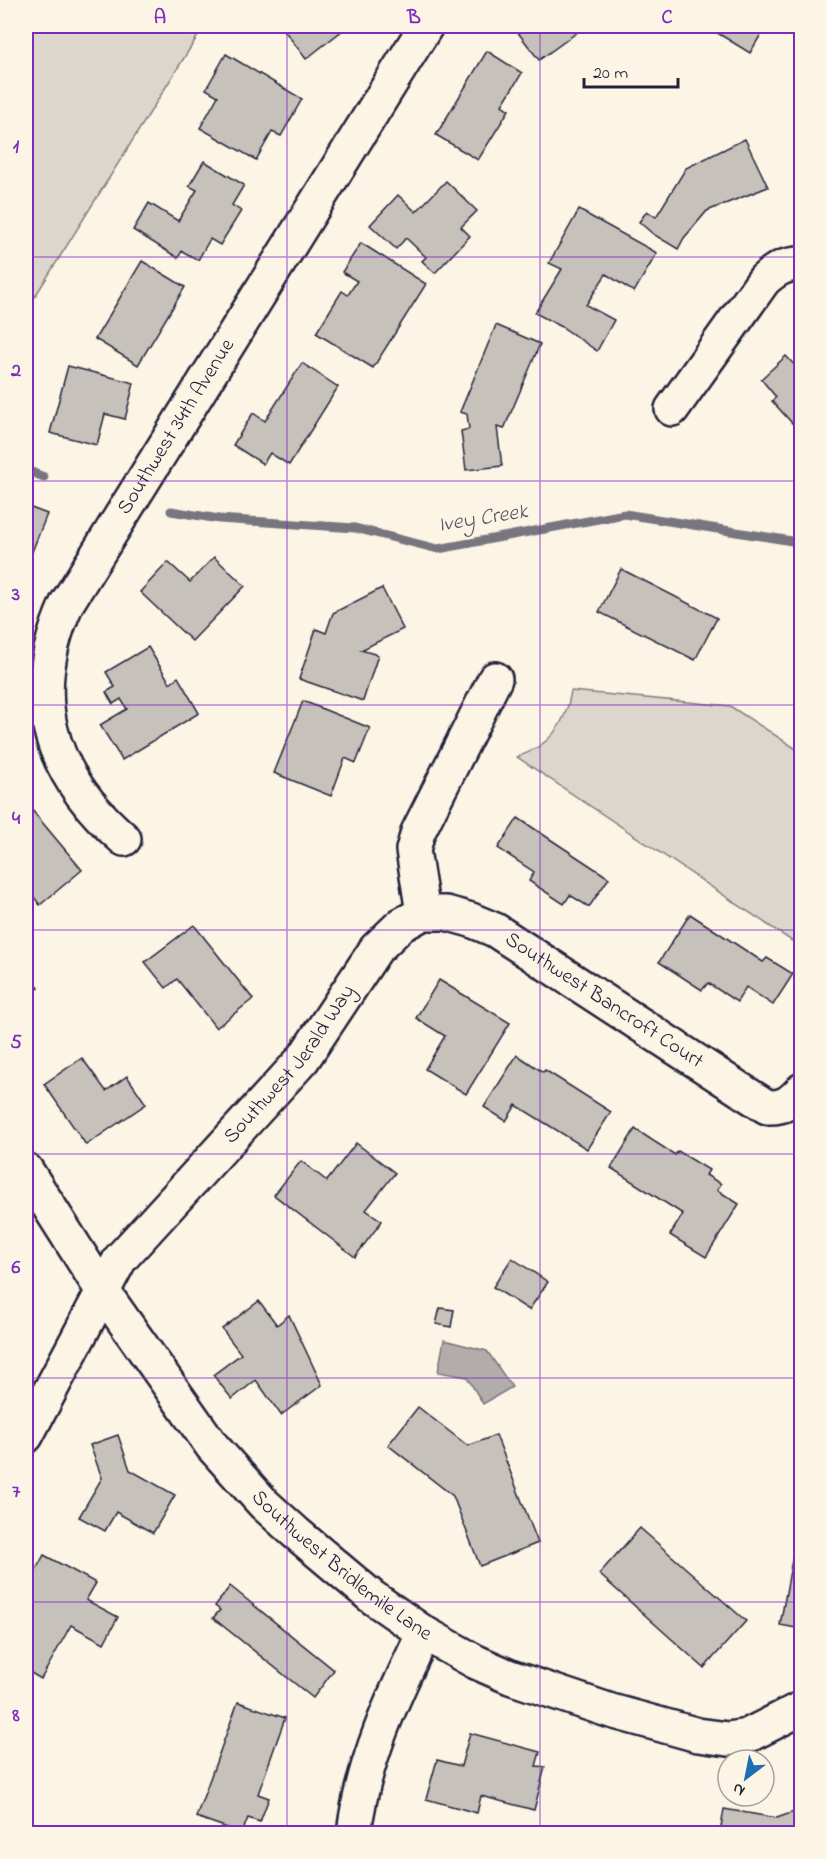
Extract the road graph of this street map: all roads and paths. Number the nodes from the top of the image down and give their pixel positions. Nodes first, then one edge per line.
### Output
1 (426, 26) edge
2 (801, 264) edge
3 (672, 409) dead end
4 (495, 679) dead end
5 (124, 839) dead end
6 (423, 913) junction
7 (790, 1099) edge
8 (26, 1170) edge
9 (102, 1290) junction
10 (26, 1436) edge
11 (424, 1634) junction
12 (801, 1708) edge
13 (354, 1833) edge

1 - 5 street, Southwest 34th Avenue
2 - 3 street
4 - 6 street
6 - 7 street, Southwest Bancroft Court
6 - 9 street, Southwest Jerald Way
8 - 9 street, Southwest Bridlemile Lane
9 - 10 street, Southwest Jerald Way
9 - 11 street, Southwest Bridlemile Lane
11 - 12 street, Southwest Bridlemile Lane
11 - 13 street

